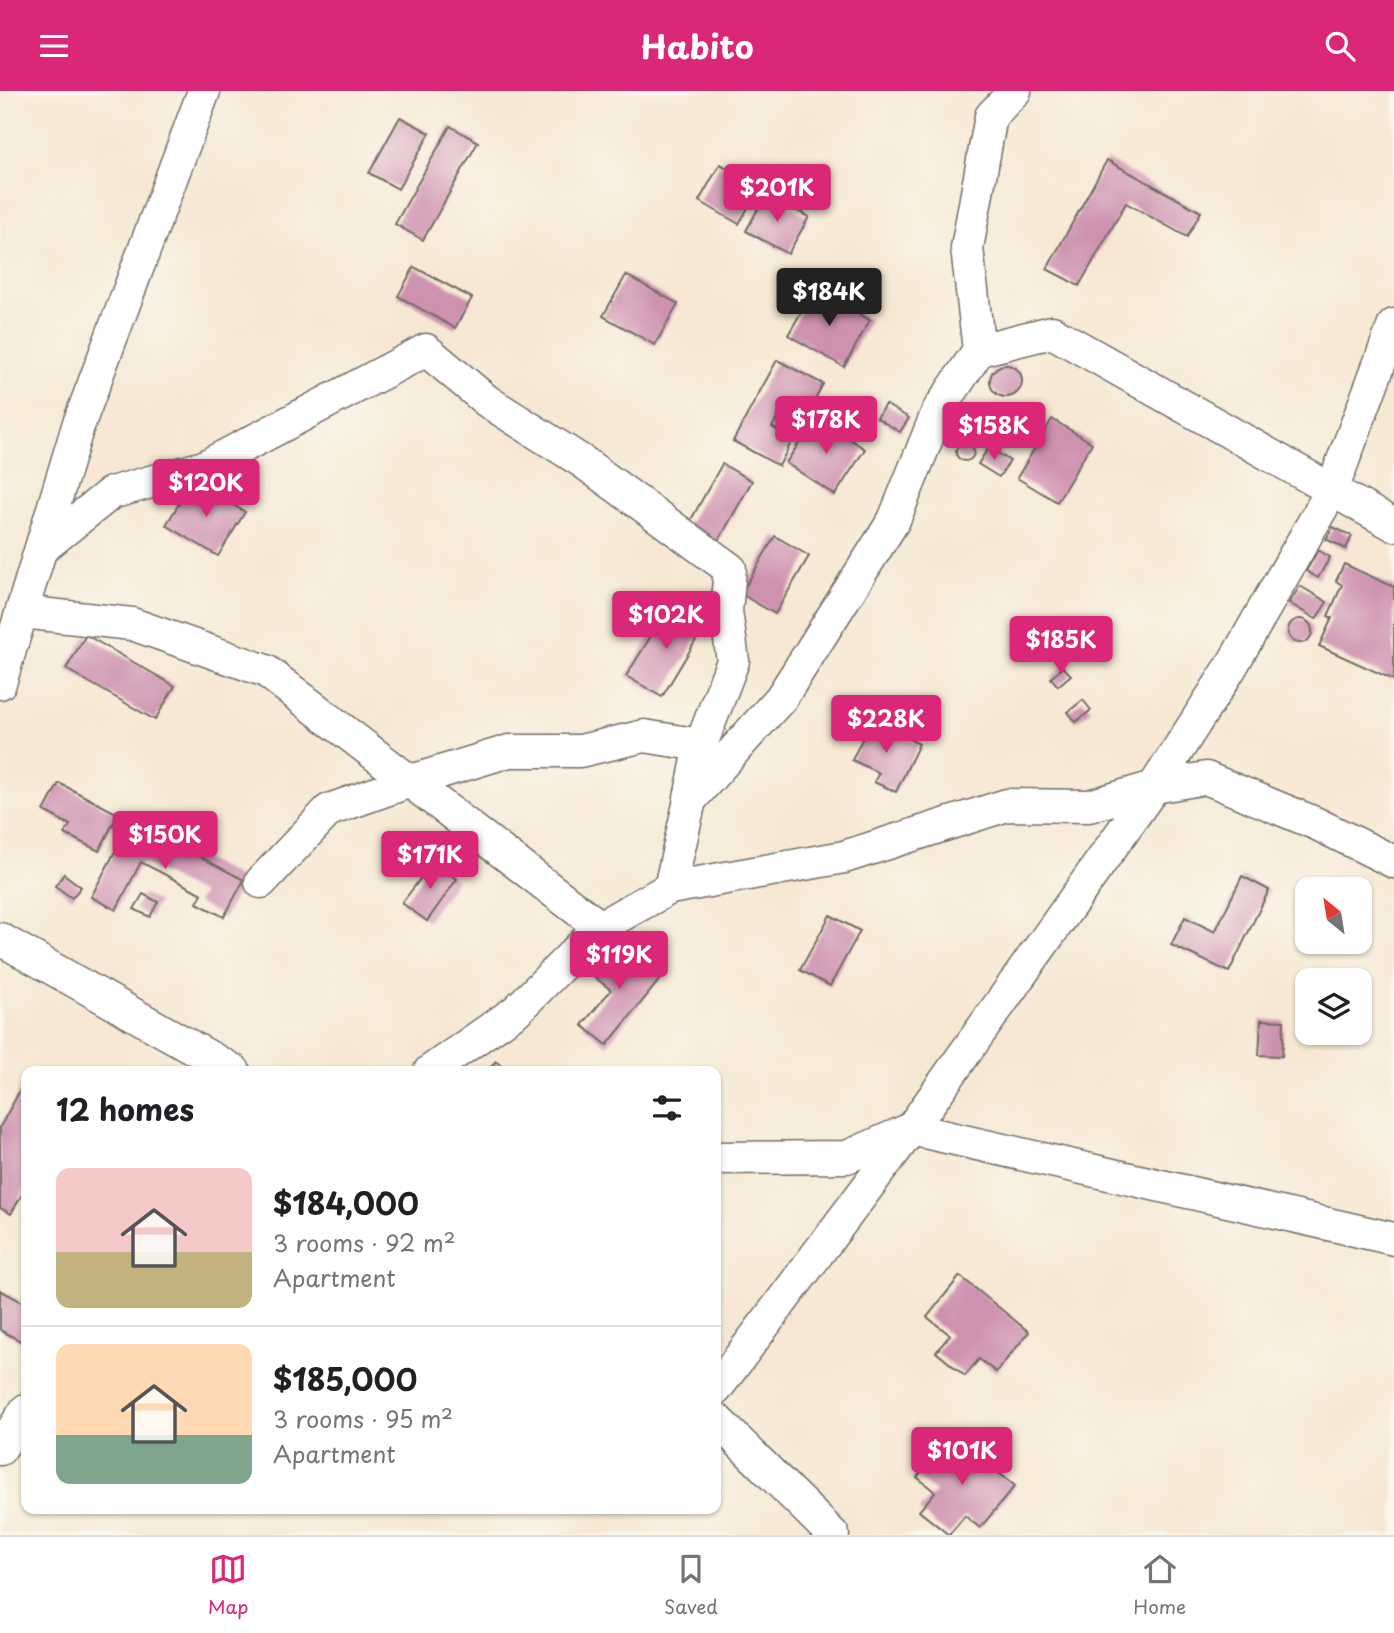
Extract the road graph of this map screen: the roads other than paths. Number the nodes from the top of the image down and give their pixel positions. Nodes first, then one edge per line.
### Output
1 (204, 91) edge
2 (1015, 91) edge
3 (1394, 325) edge
4 (979, 350) junction
5 (1332, 490) junction
6 (1394, 525) edge
7 (41, 549) junction
8 (22, 612) junction
9 (0, 683) edge
10 (701, 745) junction
11 (411, 781) junction
12 (1154, 787) junction
13 (690, 800) junction
14 (1394, 862) edge
15 (261, 882) dead end
16 (670, 888) junction
17 (600, 927) junction
18 (0, 939) edge
19 (199, 1062) edge
20 (437, 1066) edge
21 (911, 1129) junction
22 (721, 1158) edge
23 (1394, 1239) edge
24 (721, 1382) edge
25 (21, 1418) edge
26 (721, 1424) edge
27 (0, 1449) edge
28 (833, 1535) edge

1 - 7 street
2 - 4 street
3 - 5 street
4 - 5 street
4 - 13 street
5 - 6 street
5 - 12 street
7 - 8 street
7 - 10 street
8 - 9 street
8 - 11 street
10 - 11 street
10 - 13 street
11 - 15 street
11 - 17 street
12 - 14 street
12 - 16 street
12 - 21 street
13 - 16 street
16 - 17 street
17 - 20 street
18 - 19 street
21 - 22 street
21 - 23 street
21 - 24 street
25 - 27 street
26 - 28 street

